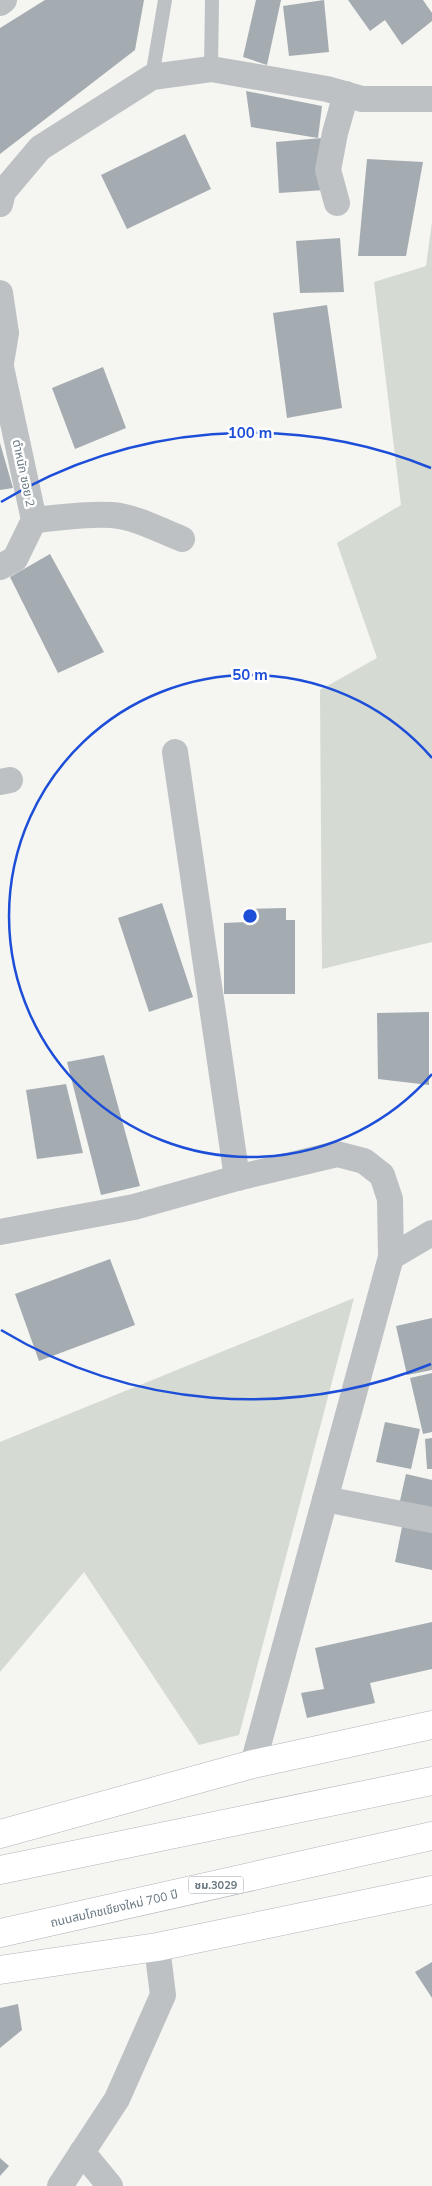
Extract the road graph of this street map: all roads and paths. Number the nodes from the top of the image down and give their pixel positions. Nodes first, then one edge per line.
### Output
1 (4, 0) edge
2 (165, 0) edge
3 (212, 0) edge
4 (0, 3) edge
5 (211, 69) junction
6 (152, 77) junction
7 (346, 94) junction
8 (432, 99) edge
9 (1, 196) edge
10 (338, 203) dead end
11 (0, 293) edge
12 (1, 368) edge
13 (34, 520) junction
14 (182, 539) dead end
15 (0, 567) edge
16 (175, 752) dead end
17 (236, 1178) junction
18 (0, 1232) edge
19 (432, 1233) edge
20 (391, 1257) junction
21 (325, 1499) junction
22 (432, 1520) edge
23 (432, 1725) edge
24 (252, 1764) junction
25 (432, 1781) edge
26 (0, 1834) edge
27 (432, 1836) edge
28 (0, 1870) edge
29 (432, 1890) edge
30 (0, 1933) edge
31 (158, 1947) junction
32 (0, 1970) edge
33 (82, 2152) junction
34 (60, 2186) edge
35 (110, 2186) edge

1 - 4 street
2 - 6 lane
3 - 5 lane
5 - 6 street
5 - 7 street
6 - 9 street
7 - 8 street
7 - 10 street
11 - 12 street
12 - 13 street, ตำหนัก ซอย 2
13 - 14 street
13 - 15 street, ตำหนัก ซอย 2
16 - 17 street
17 - 18 street
17 - 20 street
19 - 20 street
20 - 21 street
21 - 22 street
21 - 24 street
23 - 24 main road
24 - 26 main road
25 - 28 main road
27 - 30 main road, ถนนสมโภชเชียงใหม่ 700 ปี / ชม.3029
29 - 31 main road
31 - 32 main road
31 - 33 street
33 - 34 street
33 - 35 street

